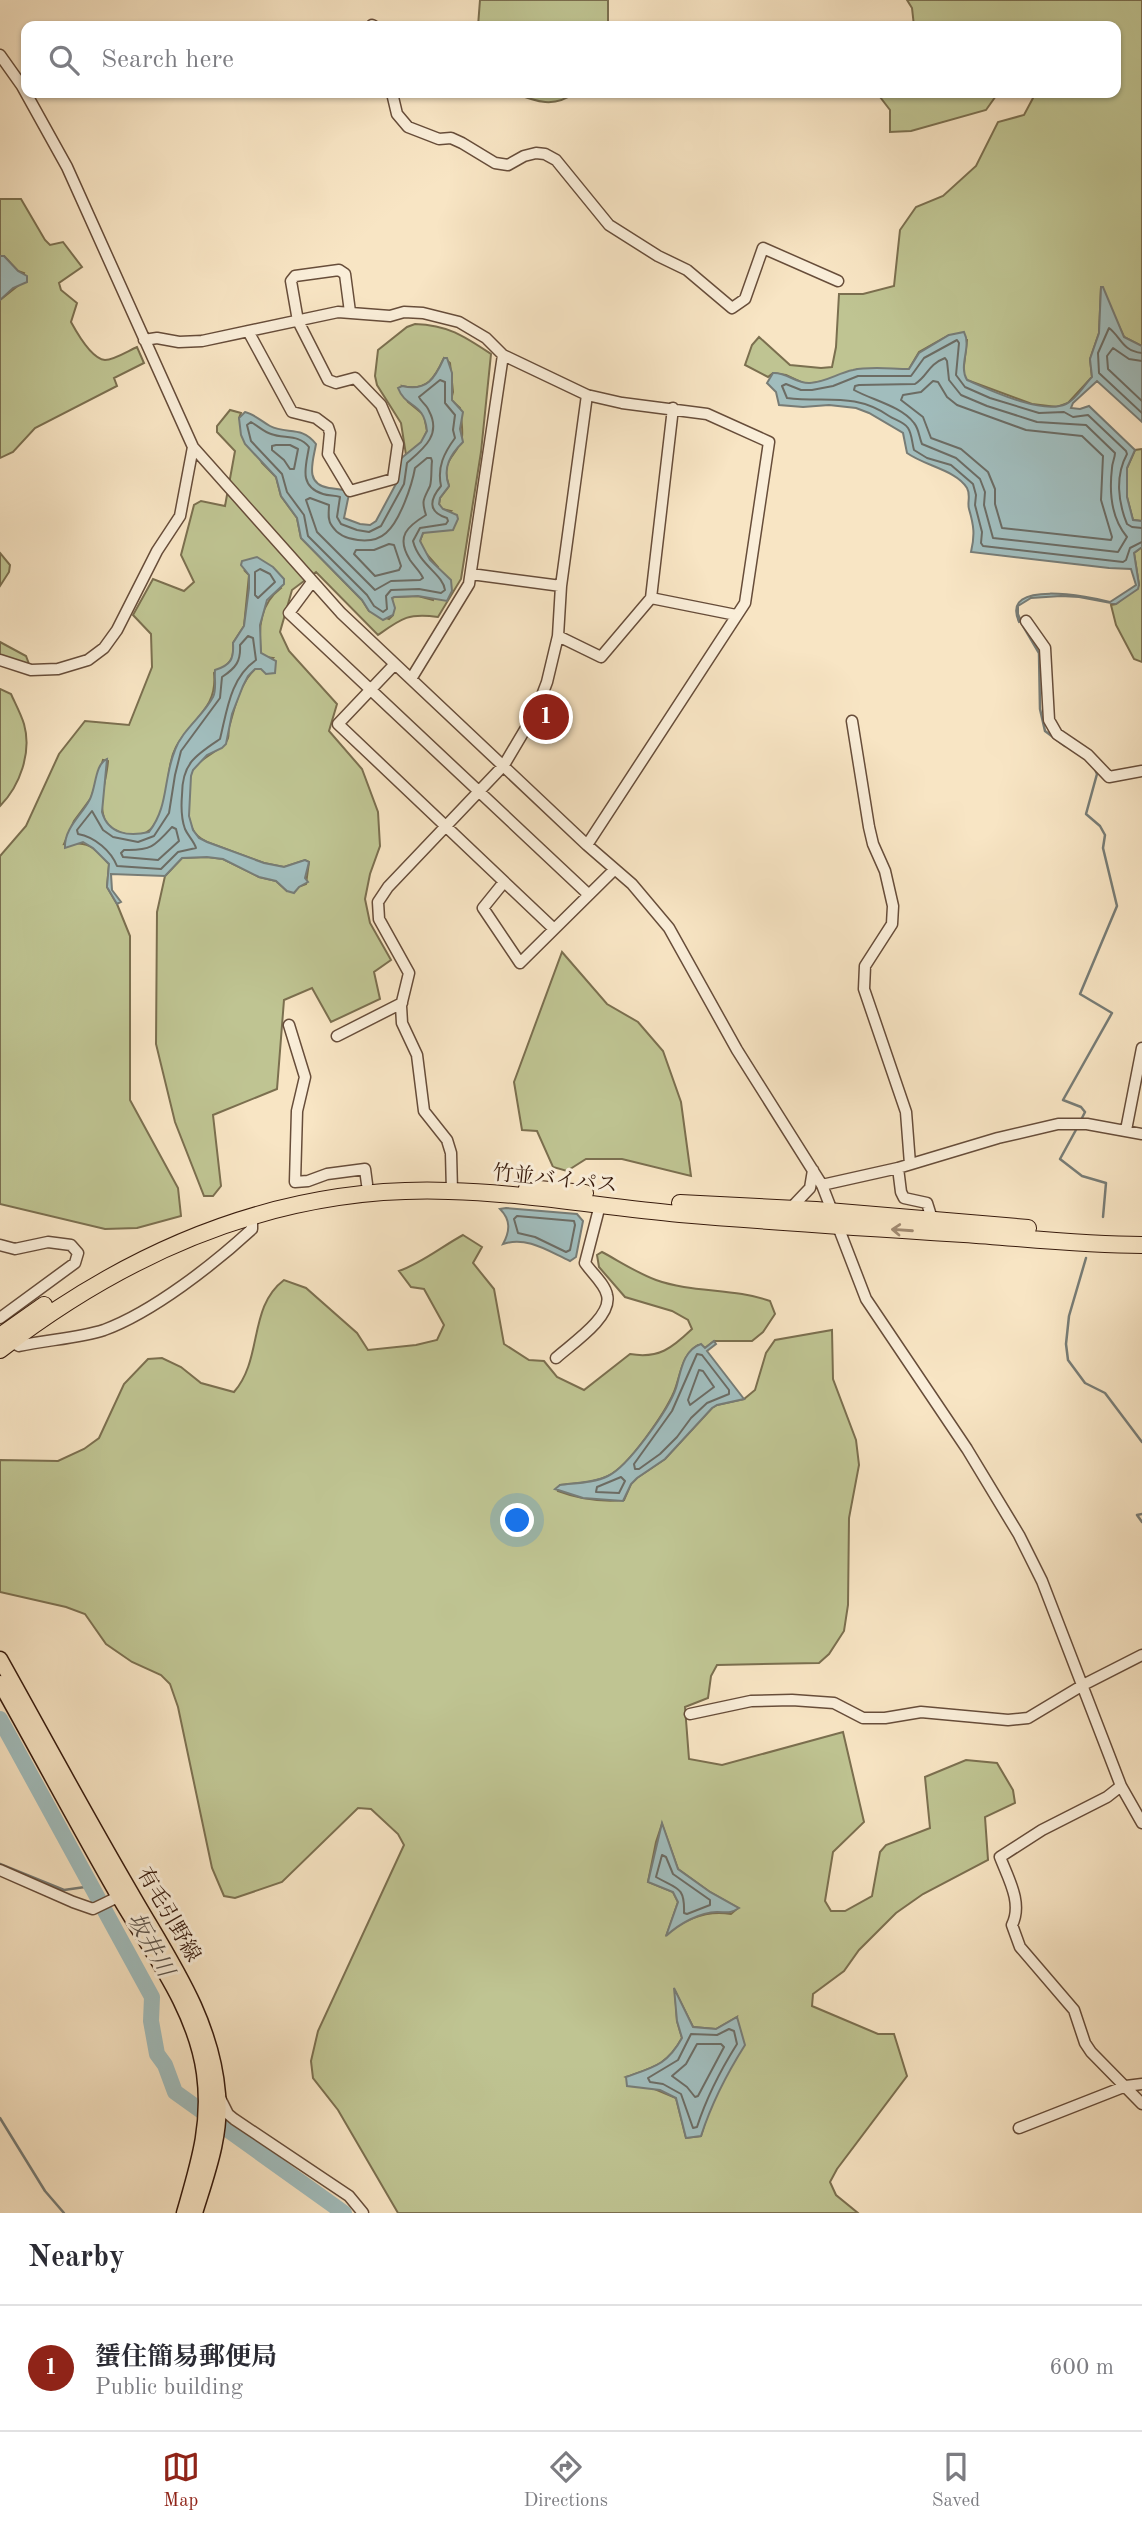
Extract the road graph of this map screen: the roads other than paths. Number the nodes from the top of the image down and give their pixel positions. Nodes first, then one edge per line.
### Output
1 (0, 55) edge
2 (21, 85) edge
3 (29, 98) edge
4 (393, 98) edge
5 (838, 281) dead end
6 (351, 312) junction
7 (298, 321) junction
8 (248, 331) junction
9 (144, 340) junction
10 (503, 355) junction
11 (587, 395) junction
12 (673, 408) junction
13 (193, 447) junction
14 (471, 574) junction
15 (312, 582) junction
16 (561, 586) junction
17 (651, 598) junction
18 (736, 615) junction
19 (1026, 621) dead end
20 (558, 636) junction
21 (0, 660) edge
22 (394, 665) junction
23 (411, 679) junction
24 (371, 688) junction
25 (852, 721) dead end
26 (504, 765) junction
27 (1142, 771) edge
28 (480, 792) junction
29 (446, 828) junction
30 (587, 845) junction
31 (614, 870) junction
32 (504, 882) junction
33 (588, 894) junction
34 (554, 929) junction
35 (402, 1003) junction
36 (289, 1025) dead end
37 (337, 1036) dead end
38 (1142, 1048) edge
39 (1126, 1130) junction
40 (1142, 1134) edge
41 (909, 1164) junction
42 (898, 1168) junction
43 (813, 1170) junction
44 (367, 1184) junction
45 (822, 1185) junction
46 (452, 1186) junction
47 (600, 1205) junction
48 (791, 1208) junction
49 (252, 1215) junction
50 (836, 1218) junction
51 (932, 1219) junction
52 (1142, 1235) edge
53 (0, 1245) edge
54 (1142, 1245) edge
55 (2, 1335) edge
56 (556, 1359) dead end
57 (1142, 1655) edge
58 (0, 1659) edge
59 (0, 1683) edge
60 (1083, 1685) junction
61 (691, 1714) dead end
62 (1121, 1786) junction
63 (1142, 1823) edge
64 (0, 1870) edge
65 (120, 1896) junction
66 (1142, 2084) edge
67 (1126, 2086) junction
68 (214, 2099) junction
69 (1142, 2104) edge
70 (1020, 2128) dead end
71 (211, 2137) junction
72 (184, 2213) edge
73 (195, 2213) edge
74 (363, 2213) edge

1 - 2 street
3 - 9 street
4 - 5 street
6 - 7 street
6 - 7 street
6 - 10 street
7 - 8 street
7 - 8 street
8 - 9 street
9 - 13 street
10 - 11 street
10 - 14 street
11 - 12 street
11 - 16 street
12 - 17 street
12 - 18 street
13 - 15 street
13 - 21 street
14 - 16 street
14 - 23 street
15 - 22 street
15 - 24 street
16 - 20 street
17 - 18 street
17 - 20 street
18 - 30 street
19 - 27 street
20 - 26 street
22 - 23 street
22 - 24 street
23 - 26 street
24 - 28 street
24 - 29 street
25 - 41 street
26 - 28 street
26 - 30 street
28 - 29 street
28 - 33 street
29 - 32 street
29 - 35 street
30 - 31 street
31 - 33 street
31 - 43 street
32 - 34 street
32 - 34 street
33 - 34 street
35 - 37 street
35 - 46 street
36 - 44 street
38 - 39 street
39 - 40 street
39 - 41 street
41 - 42 street
42 - 45 street
42 - 51 street
43 - 45 street
43 - 48 street
44 - 46 highway, 竹並バイパス
44 - 55 highway, 竹並バイパス
45 - 50 street
46 - 47 highway, 竹並バイパス
46 - 48 highway, 竹並バイパス
46 - 49 highway, 竹並バイパス
47 - 50 highway, 竹並バイパス
47 - 56 street
48 - 50 highway, 竹並バイパス
49 - 55 highway, 竹並バイパス
49 - 55 street
50 - 51 highway, 竹並バイパス
54 -> 50 highway, 竹並バイパス
50 - 60 street
51 - 52 highway, 竹並バイパス
53 - 55 street
57 - 60 street
58 - 65 main road, 有毛引野線
59 - 65 main road, 有毛引野線
60 - 61 street
60 - 62 street
62 - 63 street
62 - 67 street
64 - 65 street
65 - 68 main road, 有毛引野線
66 - 67 street
67 - 69 street
67 - 70 street
68 - 71 main road, 有毛引野線
68 - 74 street
71 - 72 main road, 有毛引野線
71 - 73 main road, 有毛引野線

